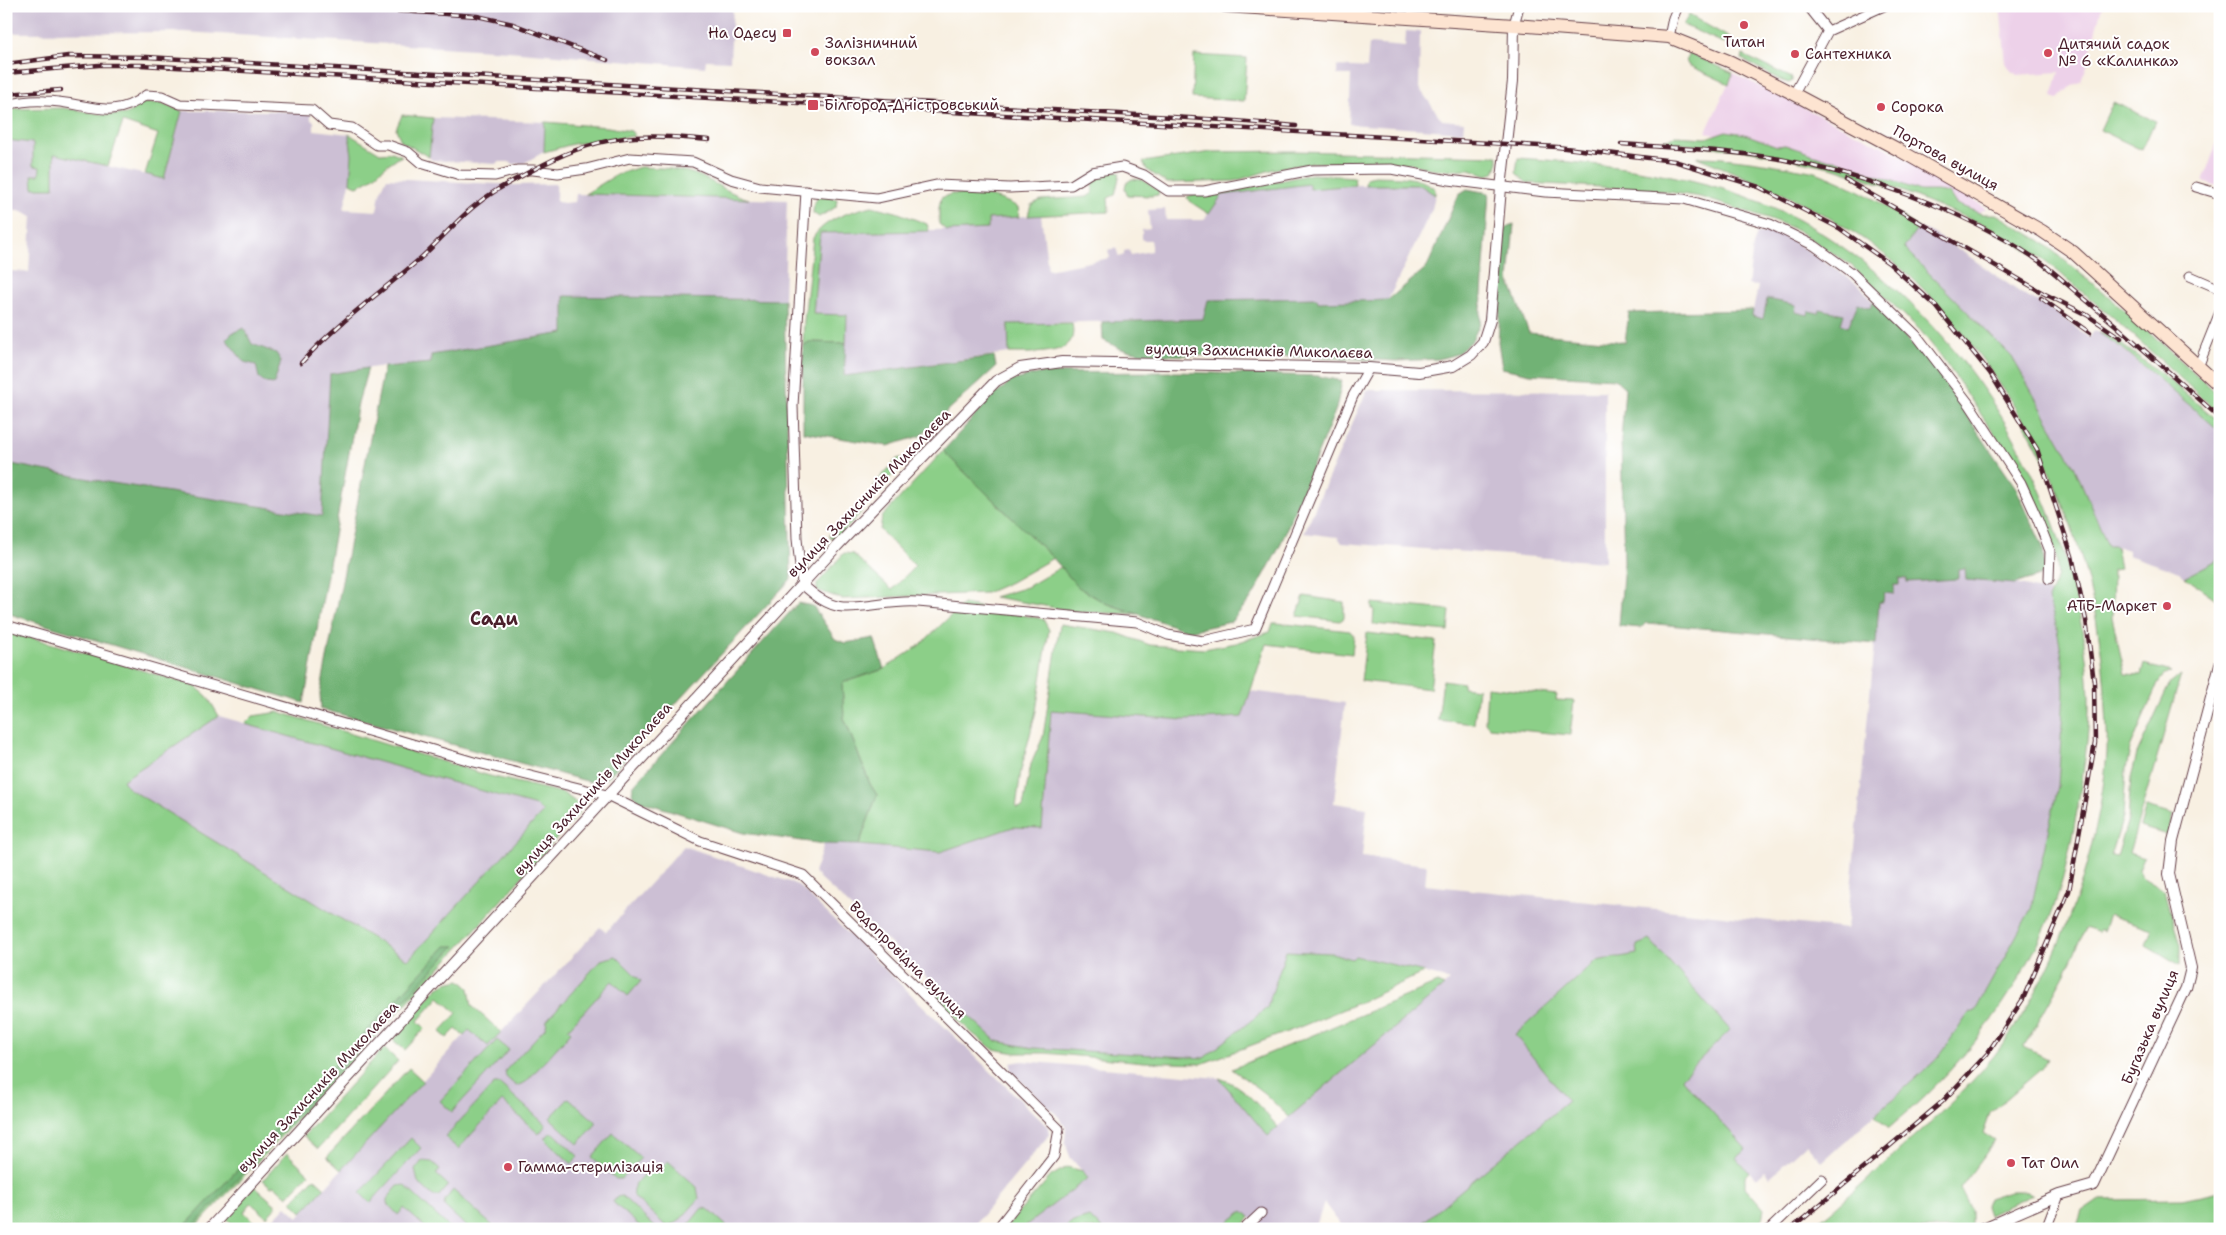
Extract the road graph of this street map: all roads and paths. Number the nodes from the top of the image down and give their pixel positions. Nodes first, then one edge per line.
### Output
1 (1226, 6) edge
2 (1519, 6) edge
3 (1678, 6) edge
4 (1808, 6) edge
5 (1884, 6) edge
6 (1334, 10) edge
7 (1514, 25) junction
8 (1828, 31) junction
9 (1669, 38) junction
10 (1794, 94) junction
11 (6, 105) edge
12 (2196, 187) dead end
13 (1501, 188) junction
14 (806, 191) junction
15 (2220, 194) edge
16 (2190, 276) dead end
17 (2220, 290) edge
18 (2220, 312) edge
19 (2198, 367) junction
20 (1369, 368) junction
21 (2220, 386) edge
22 (2049, 579) dead end
23 (802, 584) junction
24 (6, 624) edge
25 (2220, 664) edge
26 (607, 795) junction
27 (1822, 1179) dead end
28 (2059, 1195) junction
29 (1261, 1213) dead end
30 (209, 1229) edge
31 (997, 1229) edge
32 (1244, 1229) edge
33 (1770, 1229) edge
34 (1981, 1229) edge
35 (2046, 1229) edge

1 - 6 main road, Портова вулиця
2 - 7 street
3 - 9 street
4 - 8 street
5 - 8 street
6 - 7 main road, Портова вулиця
7 - 9 main road, Портова вулиця
7 - 13 street, вулиця Захисників Миколаєва
8 - 10 street
9 - 10 main road, Портова вулиця
10 - 19 main road, Портова вулиця
11 - 14 street
12 - 15 street
13 - 14 street
13 - 20 street, вулиця Захисників Миколаєва
13 - 22 street
14 - 23 street
16 - 17 street
18 - 19 street
19 - 21 main road, Портова вулиця
20 - 23 street, вулиця Захисників Миколаєва
20 - 23 street
23 - 26 street, вулиця Захисників Миколаєва
24 - 26 street
25 - 28 street, Бугазька вулиця
26 - 30 street, вулиця Захисників Миколаєва
26 - 31 street, Водопровідна вулиця
27 - 33 street
28 - 34 street, Бугазька вулиця
28 - 35 street
29 - 32 street

